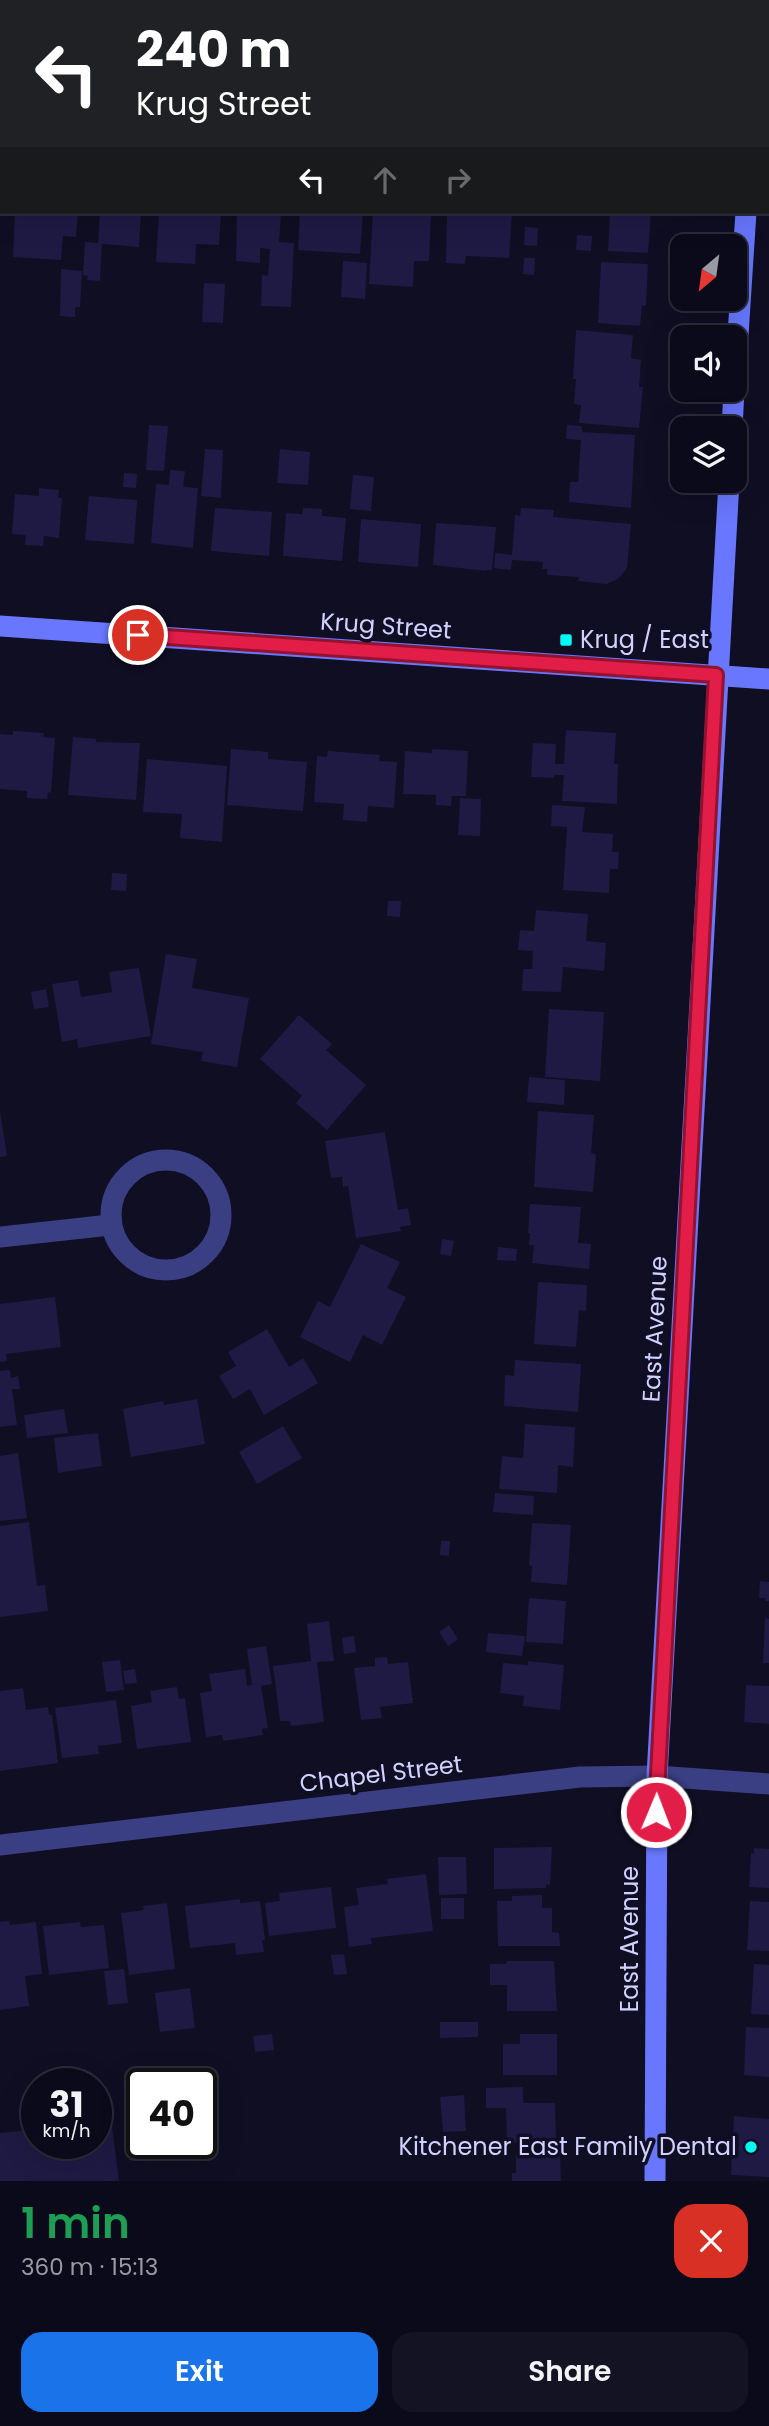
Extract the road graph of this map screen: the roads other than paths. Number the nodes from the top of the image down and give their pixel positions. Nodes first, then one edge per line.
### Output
1 (746, 214) edge
2 (739, 325) edge
3 (728, 493) edge
4 (0, 626) edge
5 (716, 675) junction
6 (769, 679) edge
7 (110, 1225) junction
8 (0, 1237) edge
9 (657, 1776) junction
10 (769, 1784) edge
11 (0, 1845) edge
12 (655, 2181) edge

1 - 2 street
3 - 5 street, East Avenue
4 - 5 street, Krug Street
5 - 6 street, Krug Street
5 - 9 street, East Avenue
7 - 7 street
7 - 8 street
9 - 10 street, Chapel Street
9 - 11 street, Chapel Street
9 - 12 street, East Avenue

